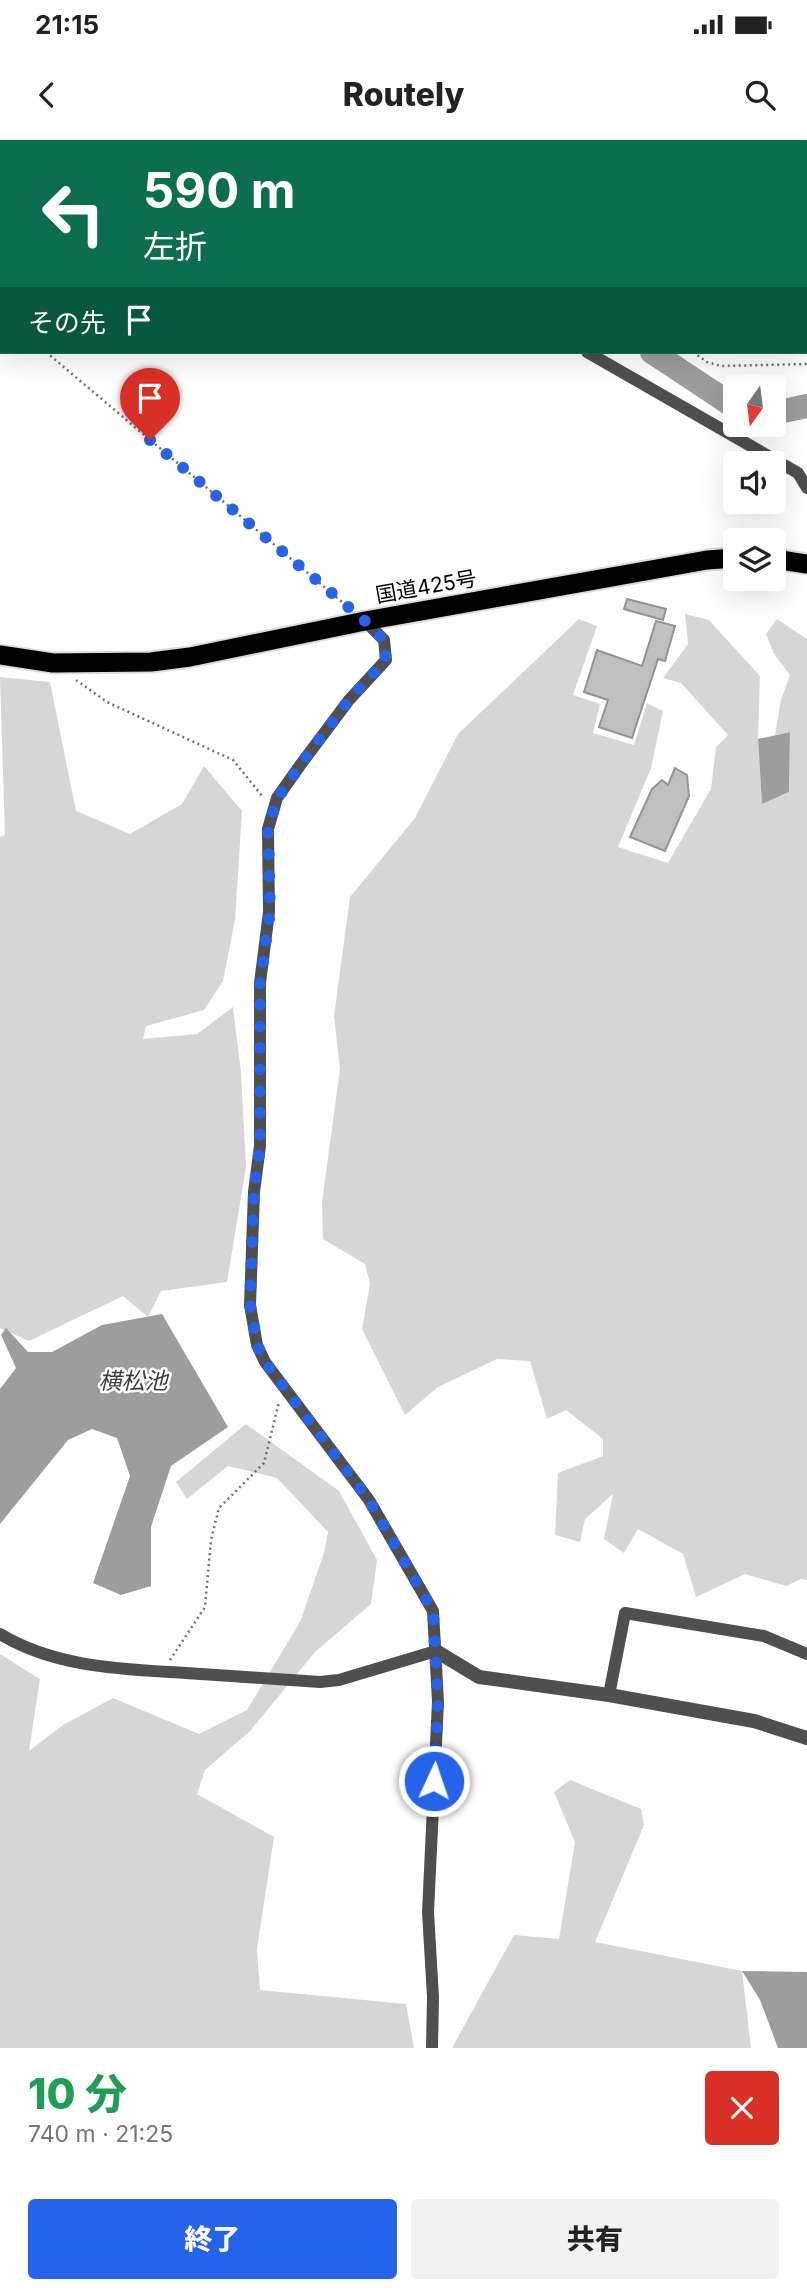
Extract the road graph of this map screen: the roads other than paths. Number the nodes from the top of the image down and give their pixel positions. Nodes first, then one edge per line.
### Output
1 (590, 354) edge
2 (807, 488) edge
3 (723, 559) edge
4 (786, 561) edge
5 (807, 564) edge
6 (365, 621) junction
7 (0, 655) edge
8 (0, 1634) edge
9 (436, 1651) junction
10 (807, 1654) edge
11 (609, 1695) junction
12 (807, 1738) edge
13 (432, 2048) edge

1 - 2 street
3 - 6 highway, 国道425号
4 - 5 highway
6 - 7 highway, 国道425号
6 - 9 street
8 - 9 street
9 - 11 street
9 - 13 street
10 - 11 street
11 - 12 street

